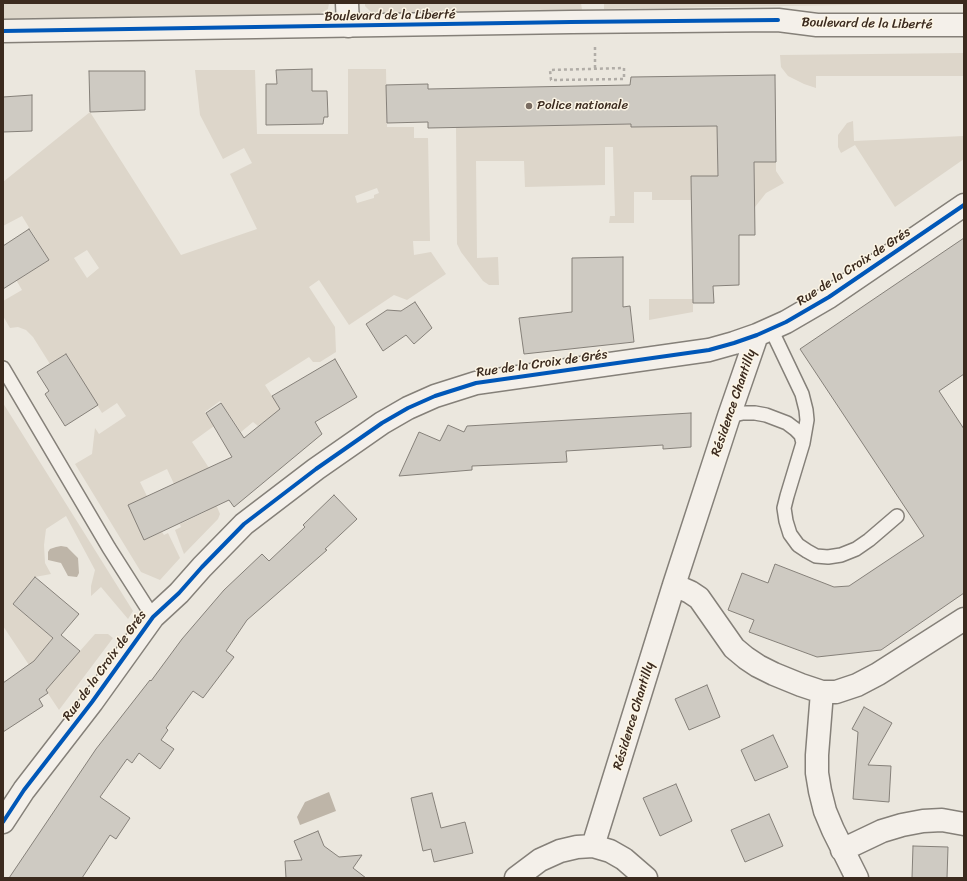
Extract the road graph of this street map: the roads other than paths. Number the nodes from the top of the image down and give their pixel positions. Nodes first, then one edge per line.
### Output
1 (347, 3) edge
2 (964, 25) edge
3 (348, 26) junction
4 (3, 31) edge
5 (964, 206) edge
6 (764, 332) junction
7 (3, 368) edge
8 (729, 416) junction
9 (803, 443) junction
10 (896, 516) dead end
11 (674, 586) junction
12 (153, 617) junction
13 (964, 619) edge
14 (822, 692) junction
15 (3, 822) edge
16 (964, 824) edge
17 (593, 846) junction
18 (842, 850) junction
19 (851, 876) edge
20 (516, 878) edge
21 (646, 878) edge

1 - 3 street
2 - 3 street, Boulevard de la Liberté
3 - 4 street, Boulevard de la Liberté
5 - 6 street, Rue de la Croix de Grés
6 - 8 street, Résidence Chantilly
6 - 9 lane
6 - 12 street, Rue de la Croix de Grés
7 - 12 lane
8 - 9 lane
8 - 11 street, Résidence Chantilly
9 - 10 lane
11 - 14 street
11 - 17 street, Résidence Chantilly
12 - 15 street, Rue de la Croix de Grés
13 - 14 street
14 - 18 street
16 - 18 street
17 - 20 street
17 - 21 street
18 - 19 street

